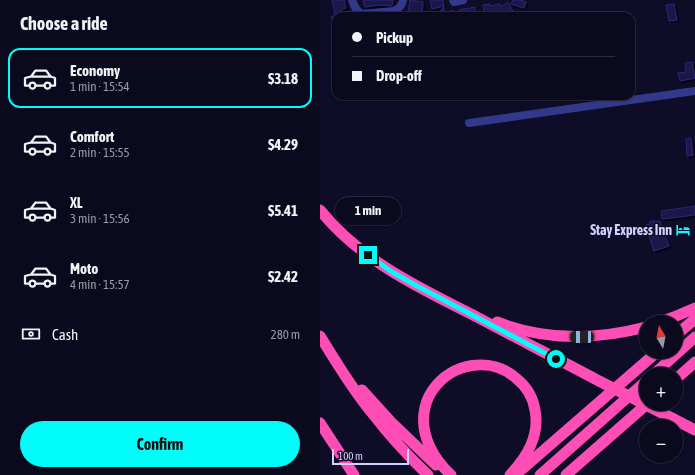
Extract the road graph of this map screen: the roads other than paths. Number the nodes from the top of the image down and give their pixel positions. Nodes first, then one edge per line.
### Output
1 (352, 0) edge
2 (403, 0) edge
3 (453, 0) edge
4 (463, 0) edge
5 (358, 12) edge
6 (383, 12) edge
7 (695, 91) edge
8 (635, 99) edge
9 (631, 100) edge
10 (468, 123) dead end
11 (320, 210) edge
12 (457, 308) junction
13 (695, 308) edge
14 (679, 315) edge
15 (695, 319) edge
16 (639, 328) edge
17 (683, 330) edge
18 (320, 336) edge
19 (695, 337) edge
20 (333, 357) junction
21 (649, 359) edge
22 (695, 362) edge
23 (662, 367) edge
24 (683, 373) edge
25 (639, 387) edge
26 (639, 411) edge
27 (320, 423) edge
28 (695, 430) edge
29 (354, 475) edge
30 (428, 475) edge
31 (446, 475) edge
32 (451, 475) edge
33 (510, 475) edge
34 (516, 475) edge
35 (540, 475) edge
36 (566, 475) edge

1 - 5 street
2 - 6 street
3 - 4 street
7 - 8 street
9 - 10 street
11 - 12 highway
12 - 16 highway
12 - 28 highway, bridge
13 - 14 highway
15 - 17 highway
18 - 20 highway
19 - 23 highway
20 - 30 highway
20 - 31 highway
21 - 34 highway
22 - 24 highway
25 - 35 highway
26 - 36 highway
27 - 29 highway
32 - 33 highway

